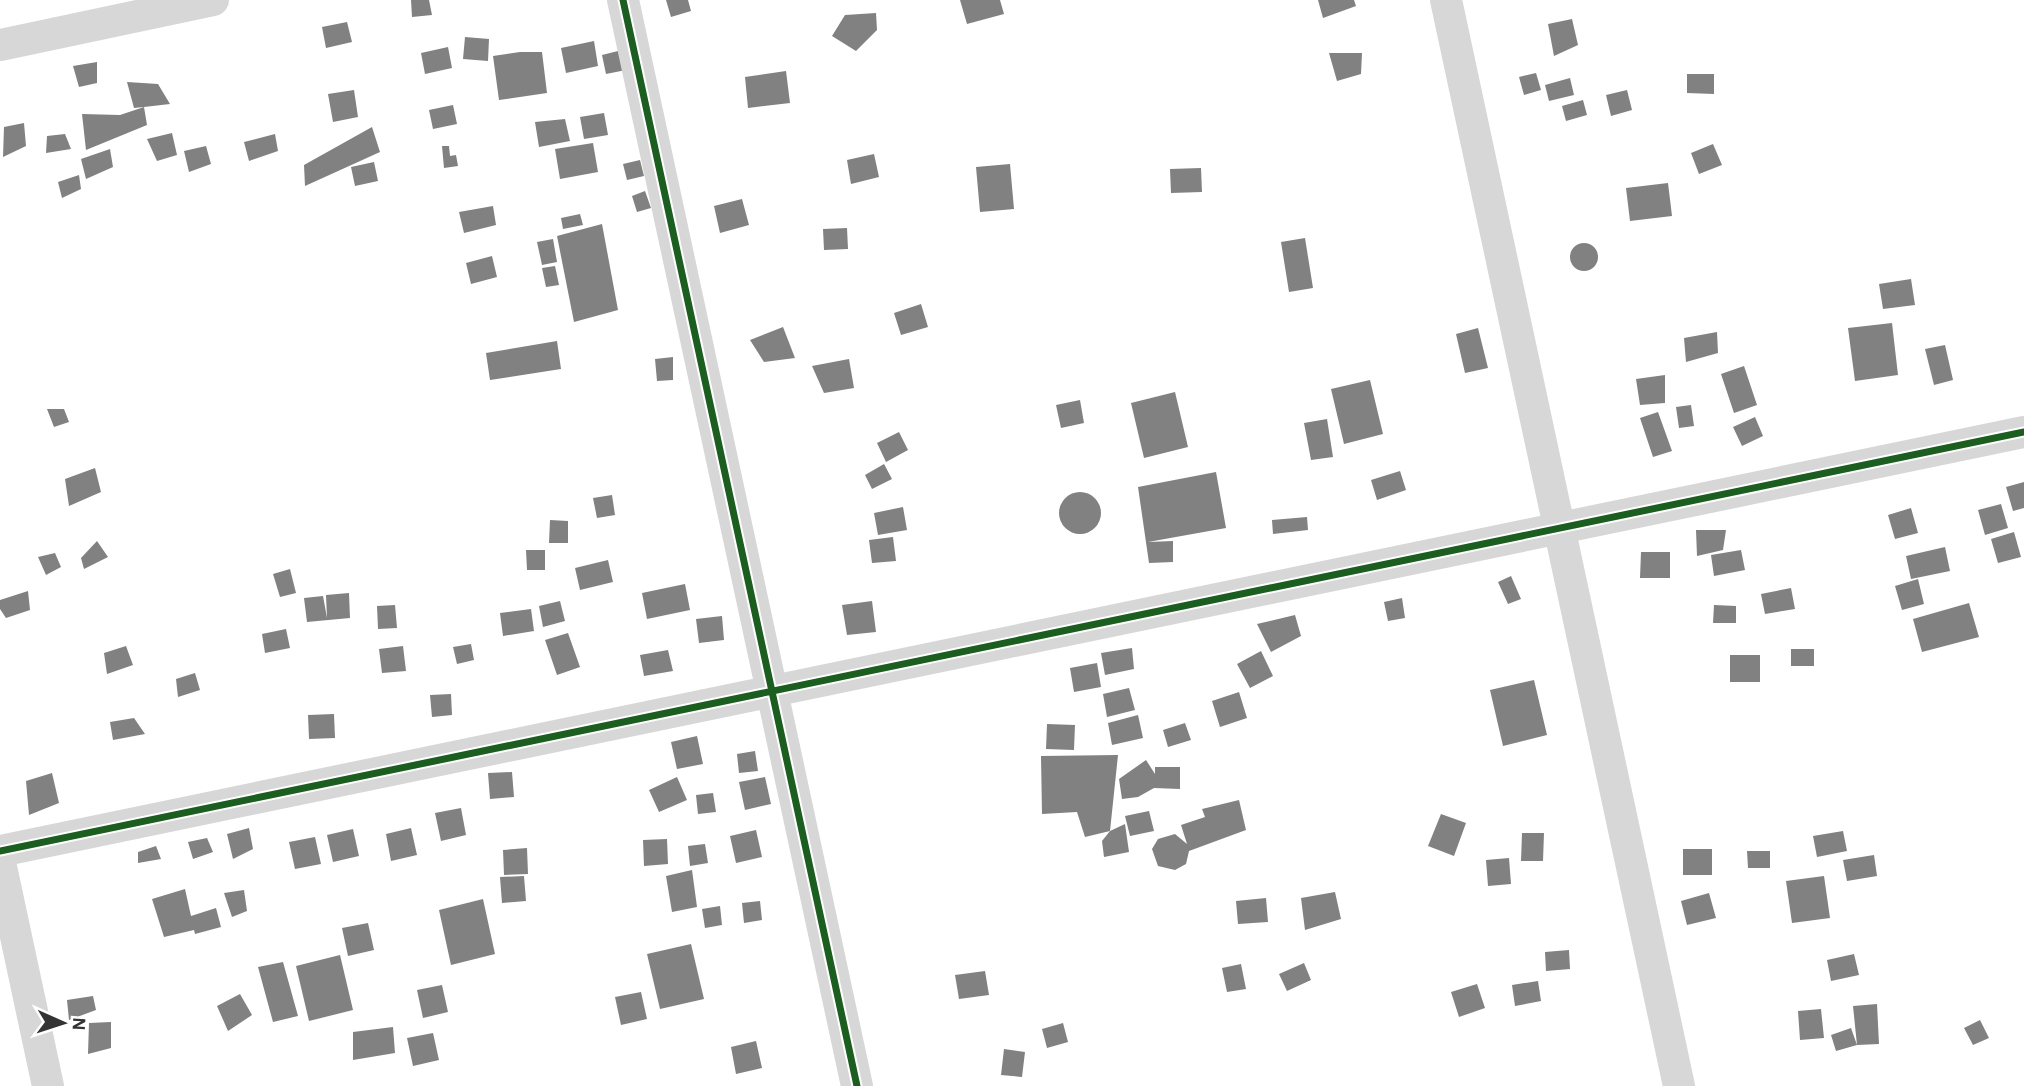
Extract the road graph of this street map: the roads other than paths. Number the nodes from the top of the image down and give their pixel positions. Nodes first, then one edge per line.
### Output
1 (213, 0) edge
2 (623, 0) edge
3 (1446, 0) edge
4 (0, 45) edge
5 (2024, 432) edge
6 (1559, 528) junction
7 (772, 691) junction
8 (0, 851) edge
9 (0, 862) edge
10 (48, 1086) edge
11 (857, 1086) edge
12 (1679, 1086) edge

1 - 4 street
2 - 7 street
3 - 6 street
5 - 6 street
6 - 7 street
6 - 12 street
7 - 8 street
7 - 11 street
9 - 10 street

